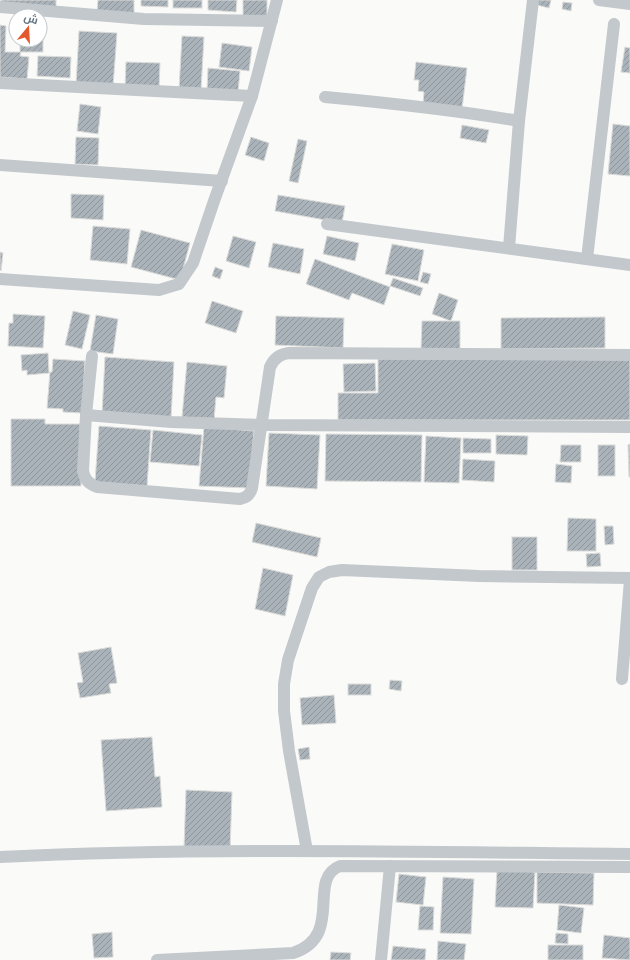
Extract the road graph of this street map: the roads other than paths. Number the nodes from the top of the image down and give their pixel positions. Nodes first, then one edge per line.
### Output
1 (277, 0) edge
2 (533, 0) edge
3 (600, 0) edge
4 (630, 4) edge
5 (0, 7) edge
6 (272, 22) junction
7 (614, 24) dead end
8 (0, 83) edge
9 (252, 96) junction
10 (325, 97) dead end
11 (519, 121) junction
12 (0, 165) edge
13 (222, 181) junction
14 (327, 224) dead end
15 (509, 248) junction
16 (587, 259) junction
17 (630, 265) edge
18 (0, 279) edge
19 (630, 355) edge
20 (92, 356) dead end
21 (86, 415) junction
22 (262, 425) junction
23 (630, 427) edge
24 (630, 579) edge
25 (622, 679) dead end
26 (307, 851) junction
27 (630, 854) edge
28 (0, 856) edge
29 (390, 866) junction
30 (630, 867) edge
31 (157, 960) edge
32 (381, 960) edge

1 - 6 street
2 - 11 street
3 - 4 street
5 - 6 street
6 - 9 street
7 - 16 street
8 - 9 street
9 - 13 street
10 - 11 street
11 - 15 street
12 - 13 street
13 - 18 street
14 - 15 street
15 - 16 street
16 - 17 street
19 - 22 street
20 - 21 street
21 - 22 street
21 - 22 street
22 - 23 street
24 - 25 street
24 - 26 street
26 - 27 street
26 - 28 street
29 - 30 street
29 - 31 street
29 - 32 street

